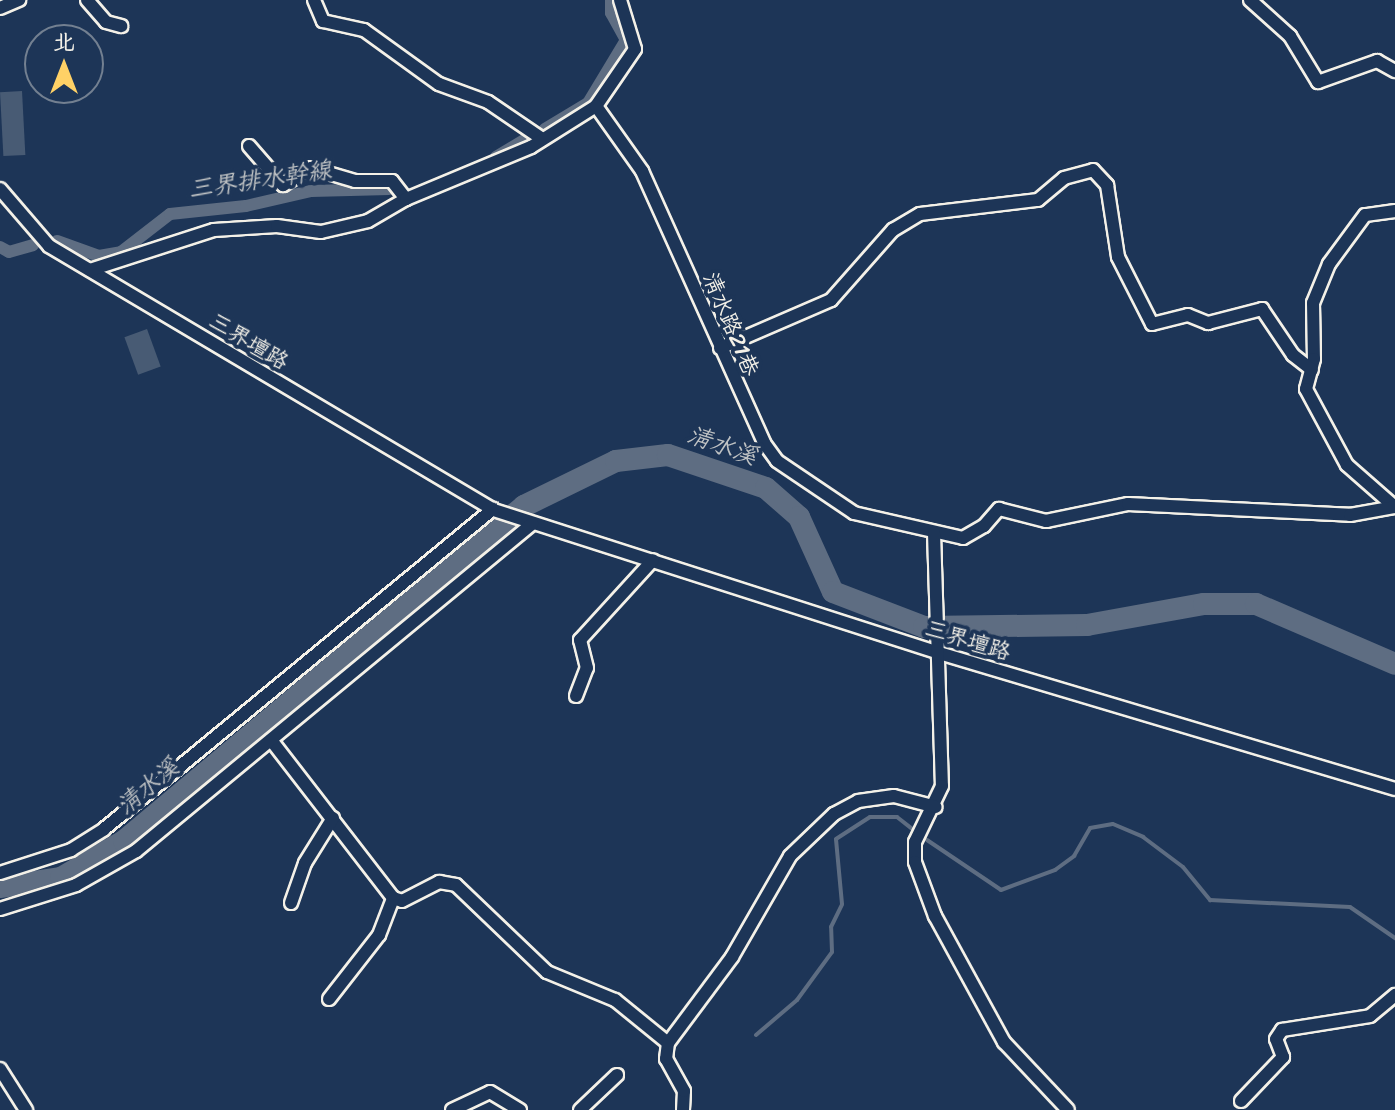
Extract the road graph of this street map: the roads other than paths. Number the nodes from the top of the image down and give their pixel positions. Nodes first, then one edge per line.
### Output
1 (19, 0) edge
2 (87, 0) edge
3 (314, 0) edge
4 (620, 0) edge
5 (1250, 0) edge
6 (0, 8) edge
7 (121, 26) dead end
8 (1395, 71) edge
9 (596, 106) junction
10 (541, 138) junction
11 (249, 146) dead end
12 (0, 189) edge
13 (406, 199) junction
14 (1395, 211) edge
15 (90, 270) junction
16 (720, 348) junction
17 (1312, 370) junction
18 (1395, 507) edge
19 (494, 509) junction
20 (531, 524) junction
21 (934, 533) junction
22 (653, 560) junction
23 (939, 652) junction
24 (576, 696) dead end
25 (271, 740) junction
26 (1395, 789) edge
27 (936, 807) junction
28 (333, 818) junction
29 (0, 873) edge
30 (393, 898) junction
31 (291, 903) dead end
32 (0, 909) edge
33 (1395, 995) edge
34 (329, 999) dead end
35 (668, 1043) junction
36 (0, 1069) edge
37 (617, 1075) dead end
38 (1241, 1101) dead end
39 (26, 1110) edge
40 (452, 1110) edge
41 (520, 1110) edge
42 (580, 1110) edge
43 (683, 1110) edge
44 (1068, 1110) edge

1 - 6 street
2 - 7 street
3 - 10 street
4 - 9 street
5 - 8 street
9 - 10 street
9 - 16 street, 清水路21巷
10 - 13 street
11 - 13 street
12 - 15 street, 三界壇路
13 - 15 street
14 - 17 street
15 - 19 street, 三界壇路
16 - 17 street
16 - 21 street, 清水路21巷
17 - 18 street
18 - 21 street, 清水路21巷
19 - 20 street, 三界壇路
19 - 29 street
20 - 22 street, 三界壇路
20 - 25 street
21 - 23 street
22 - 23 street, 三界壇路
22 - 24 street
23 - 26 street, 三界壇路
23 - 27 street
25 - 28 street
25 - 32 street
27 - 35 street
27 - 44 street
28 - 30 street
28 - 31 street
30 - 34 street
30 - 35 street
33 - 38 street
35 - 43 street
36 - 39 street
37 - 42 street
40 - 41 street

